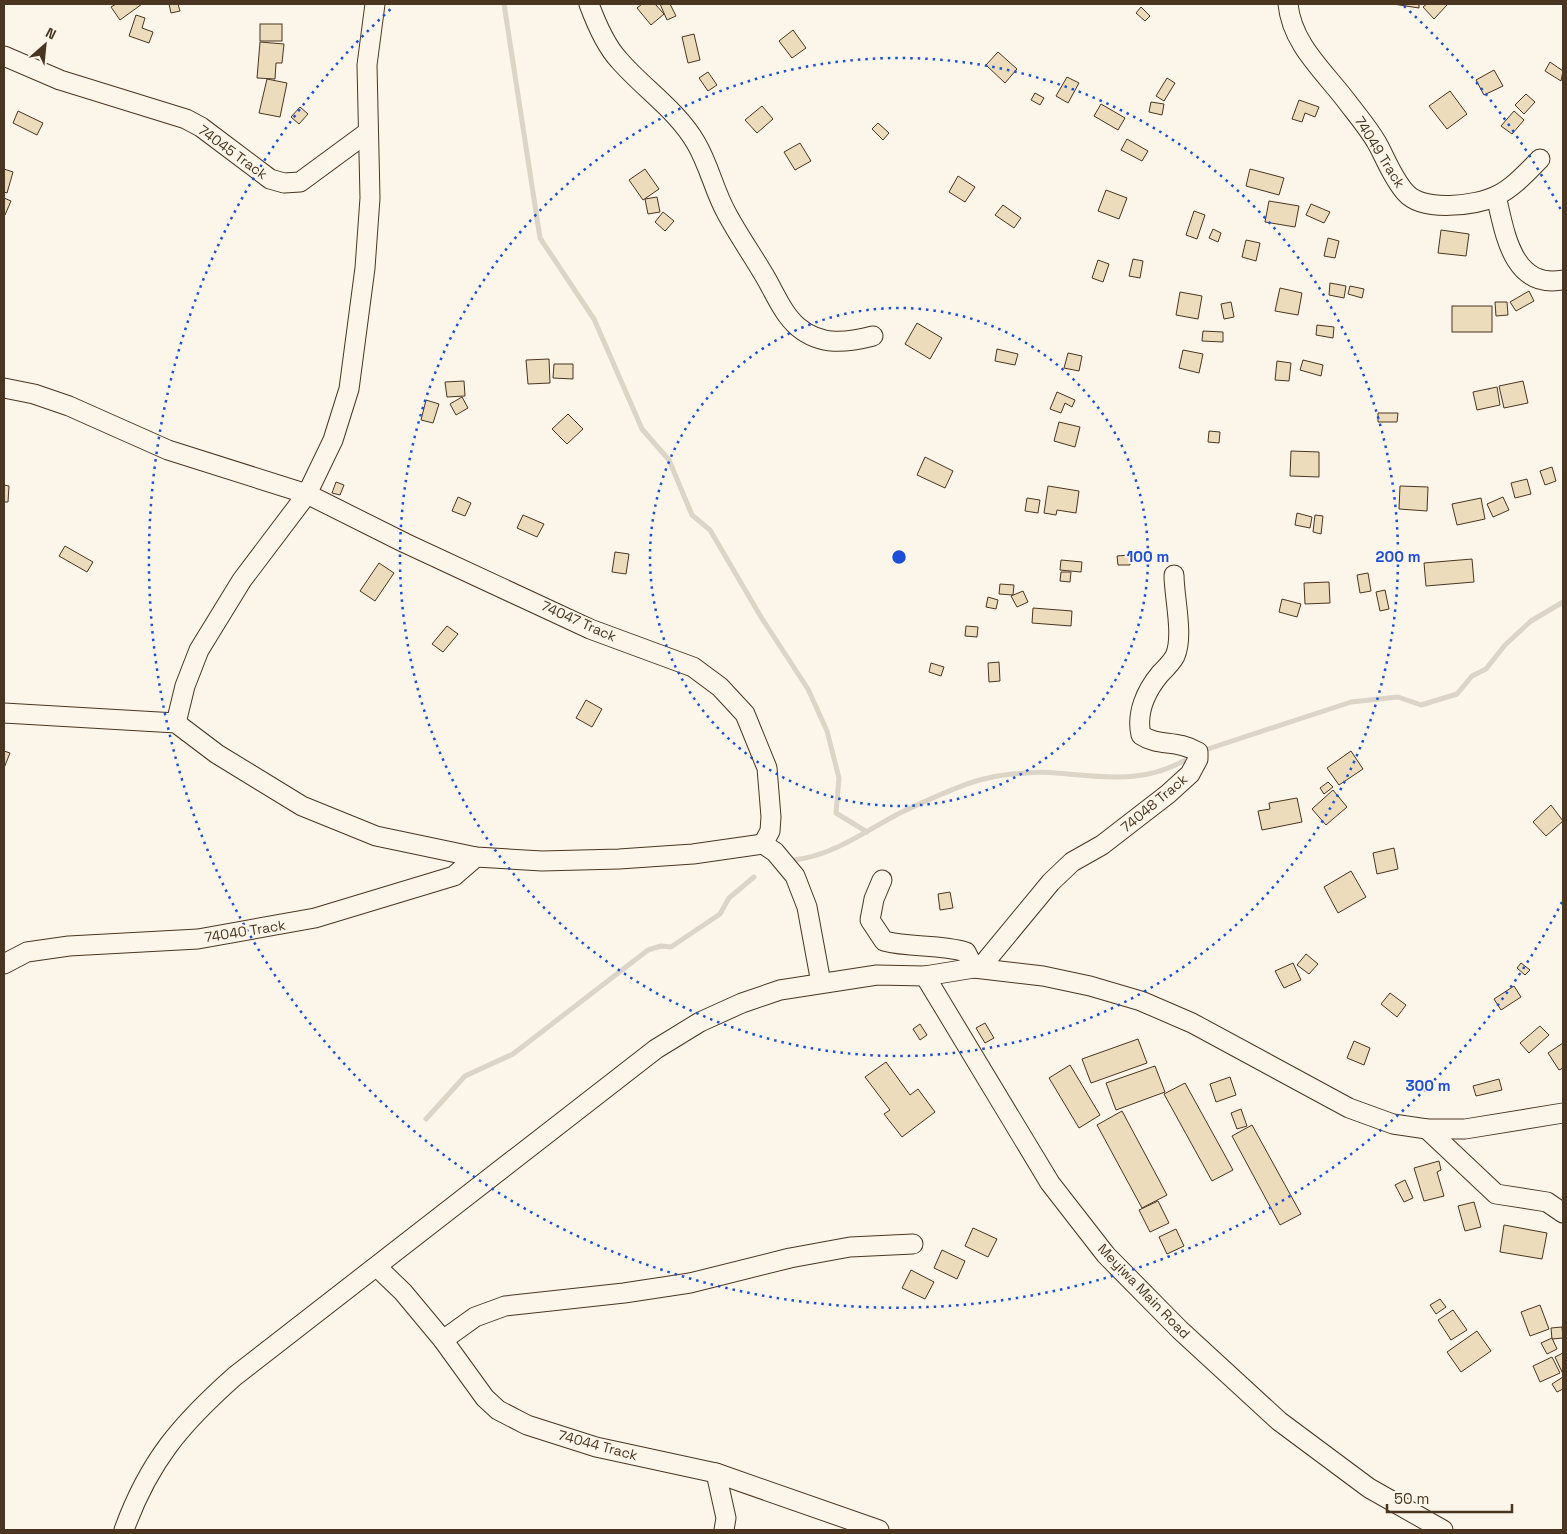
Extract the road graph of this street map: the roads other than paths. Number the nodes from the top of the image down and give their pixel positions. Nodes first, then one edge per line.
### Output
1 (375, 4) edge
2 (589, 4) edge
3 (1289, 6) edge
4 (4, 56) edge
5 (368, 132) junction
6 (1540, 160) dead end
7 (1496, 196) junction
8 (1563, 280) edge
9 (873, 336) dead end
10 (4, 388) edge
11 (307, 494) junction
12 (1174, 575) dead end
13 (4, 713) edge
14 (176, 723) junction
15 (769, 848) junction
16 (476, 858) junction
17 (882, 880) dead end
18 (4, 964) edge
19 (977, 968) junction
20 (925, 976) junction
21 (821, 983) junction
22 (1563, 1113) edge
23 (1427, 1129) junction
24 (1563, 1213) edge
25 (913, 1244) dead end
26 (377, 1268) junction
27 (443, 1340) junction
28 (716, 1473) junction
29 (124, 1530) edge
30 (724, 1530) edge
31 (879, 1530) edge
32 (1443, 1530) edge

1 - 5 street
2 - 9 street
3 - 7 street, 74049 Track
4 - 5 street, 74045 Track
5 - 11 street
6 - 7 street, 74049 Track
7 - 8 street
10 - 11 street
11 - 14 street
11 - 15 street, 74047 Track
12 - 19 street, 74048 Track
13 - 14 street
14 - 16 street
15 - 16 street
15 - 21 street
16 - 18 street, 74040 Track
17 - 19 street
19 - 20 street
19 - 23 street
20 - 21 street
20 - 32 street, Meyiwa Main Road
21 - 26 street
22 - 23 street
23 - 24 street
25 - 27 street
26 - 27 street, 74044 Track
26 - 29 street
27 - 28 street, 74044 Track
28 - 30 street
28 - 31 street, 74044 Track

